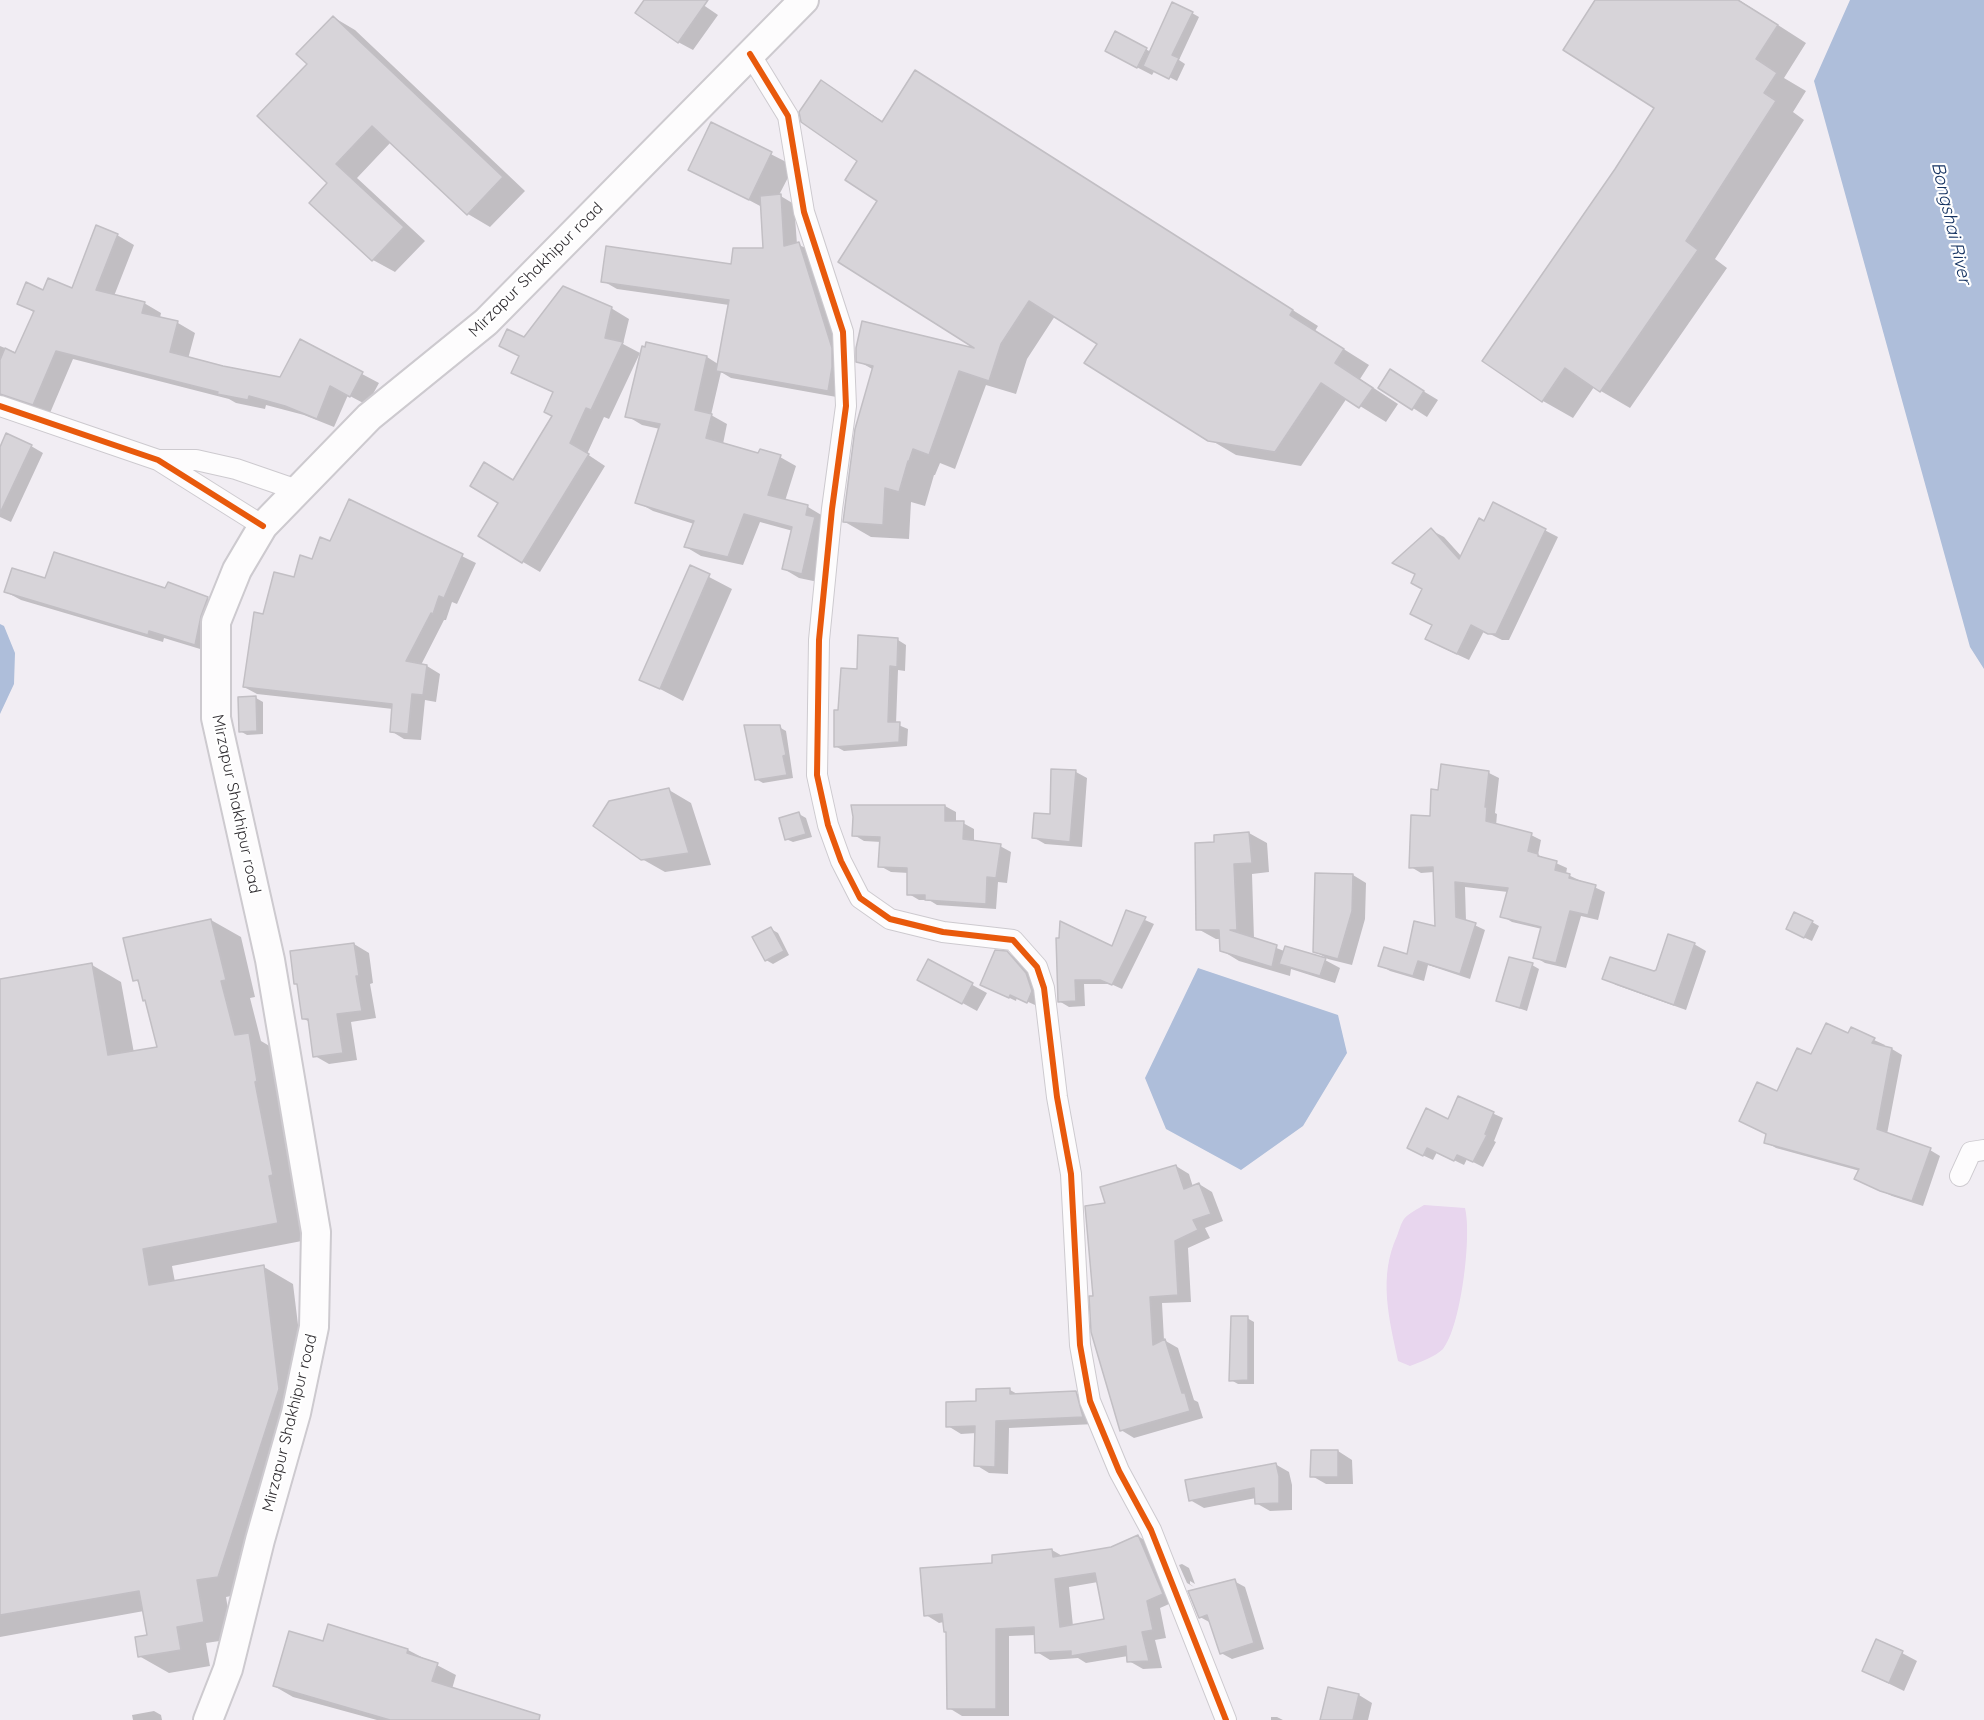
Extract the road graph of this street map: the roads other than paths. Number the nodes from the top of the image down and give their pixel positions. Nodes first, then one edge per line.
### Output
1 (804, 0) edge
2 (750, 54) junction
3 (0, 406) edge
4 (158, 460) junction
5 (297, 490) junction
6 (262, 526) junction
7 (1984, 1150) edge
8 (1960, 1176) dead end
9 (208, 1720) edge
10 (1226, 1720) edge

1 - 2 main road, Mirzapur Shakhipur road
2 - 5 main road, Mirzapur Shakhipur road
2 - 10 street
3 - 4 street
4 - 5 street
4 - 6 street
5 - 6 main road, Mirzapur Shakhipur road
6 - 9 main road, Mirzapur Shakhipur road
7 - 8 street

